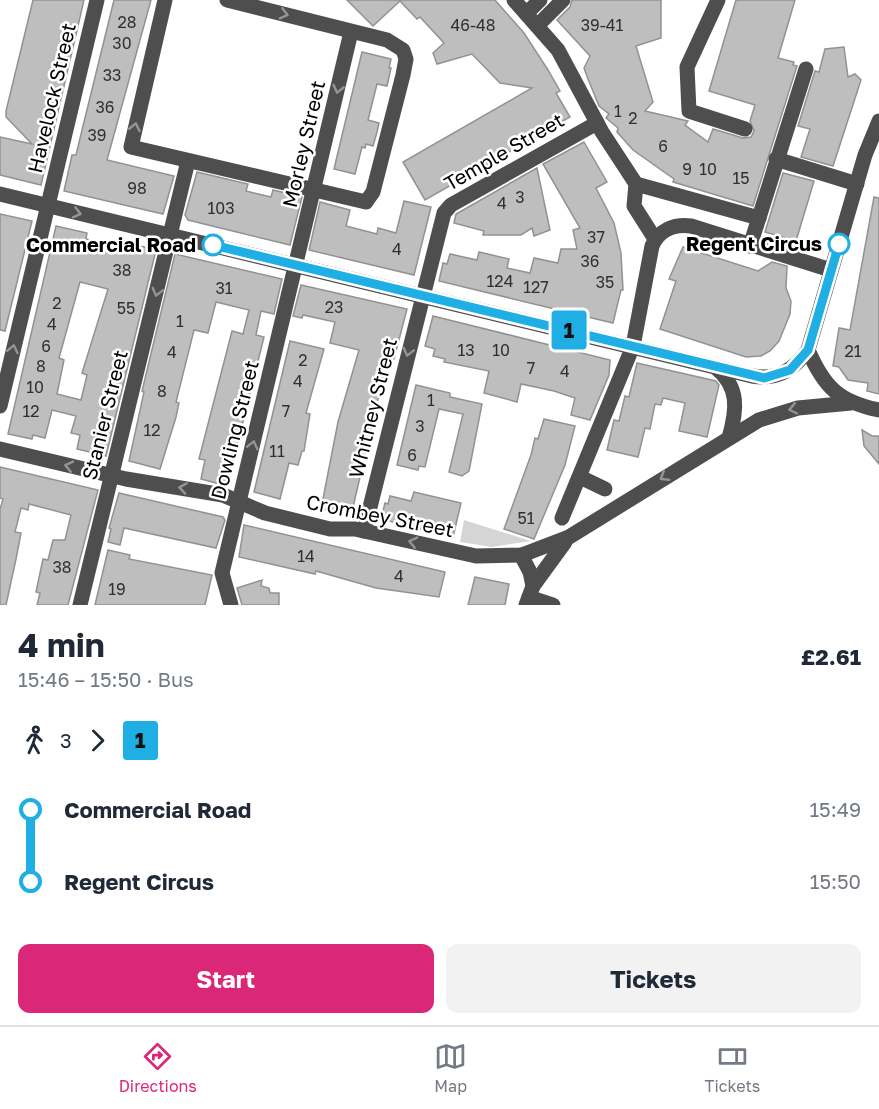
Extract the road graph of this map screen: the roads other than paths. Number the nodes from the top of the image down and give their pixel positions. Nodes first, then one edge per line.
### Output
1 (97, 0) edge
2 (165, 0) edge
3 (227, 0) edge
4 (514, 0) edge
5 (540, 0) edge
6 (563, 0) edge
7 (718, 0) edge
8 (527, 13) junction
9 (538, 25) junction
10 (351, 32) junction
11 (806, 69) dead end
12 (879, 121) edge
13 (597, 123) junction
14 (745, 129) dead end
15 (879, 144) edge
16 (865, 155) junction
17 (776, 159) junction
18 (188, 161) junction
19 (636, 183) junction
20 (857, 183) junction
21 (314, 192) junction
22 (0, 194) edge
23 (48, 206) junction
24 (759, 218) junction
25 (171, 236) junction
26 (655, 239) junction
27 (743, 244) junction
28 (297, 265) junction
29 (831, 270) junction
30 (422, 295) junction
31 (633, 346) junction
32 (808, 350) junction
33 (715, 367) junction
34 (851, 403) junction
35 (0, 406) edge
36 (879, 410) edge
37 (729, 438) junction
38 (0, 449) edge
39 (113, 476) junction
40 (580, 477) junction
41 (605, 489) dead end
42 (239, 501) junction
43 (562, 518) dead end
44 (364, 531) junction
45 (569, 537) junction
46 (521, 555) junction
47 (529, 596) edge
48 (80, 605) edge
49 (231, 605) edge
50 (553, 605) edge

1 - 23 street, Havelock Street
18 -> 2 street
3 -> 10 street
4 - 8 street
5 - 8 street
6 - 9 street
7 - 14 street
8 - 9 street
9 - 13 street
10 -> 21 street, Morley Street
10 - 21 street
11 - 17 street
12 - 16 street
13 - 19 street
13 - 30 street, Temple Street
15 - 16 street
16 - 20 street
17 - 20 street
17 - 24 street
18 - 21 street
18 - 25 street, Stanier Street
19 - 24 street
19 - 26 street
20 - 29 street
21 - 28 street, Morley Street
22 - 23 street
23 -> 25 street
35 -> 23 street, Havelock Street
24 - 27 street
25 - 28 street
25 -> 39 street, Stanier Street
26 - 27 street
26 - 31 street
27 - 29 street
28 - 30 street
42 -> 28 street, Dowling Street
29 - 32 street
30 - 31 street
30 -> 44 street, Whitney Street
31 - 33 street
31 - 40 street
32 - 33 street
32 - 34 street
33 - 37 street
34 - 36 street
34 -> 37 street, Crombey Street
37 -> 45 street, Crombey Street
39 -> 38 street, Crombey Street
42 -> 39 street, Crombey Street
39 - 48 street, Stanier Street
40 - 41 street
40 - 43 street
42 - 44 street, Crombey Street
42 - 49 street, Dowling Street
46 -> 44 street, Crombey Street
45 - 46 street, Crombey Street
45 - 47 street
46 - 47 street
47 - 50 street

